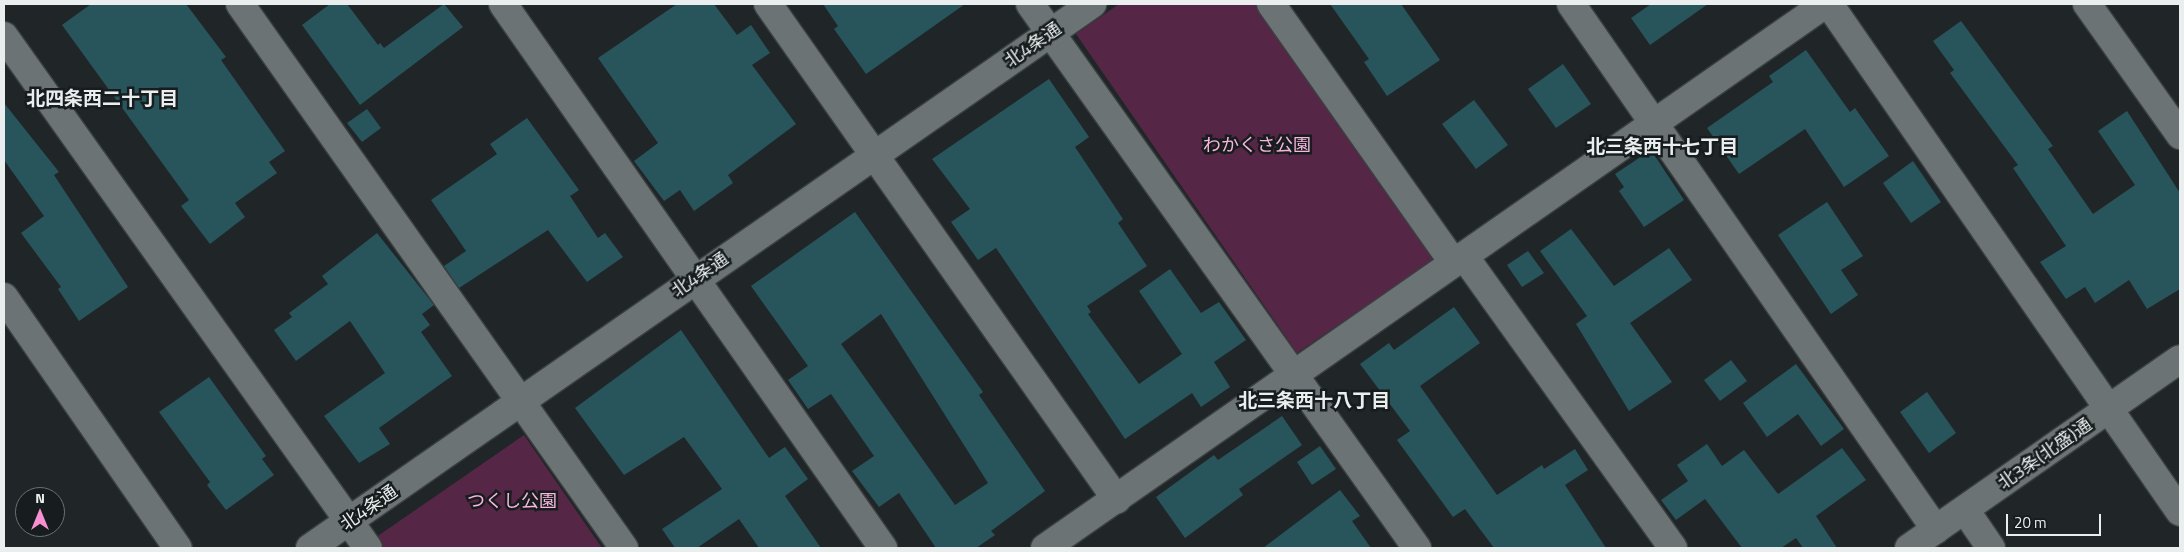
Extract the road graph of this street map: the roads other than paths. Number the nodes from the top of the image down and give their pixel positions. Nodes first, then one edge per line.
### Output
1 (240, 4) edge
2 (503, 4) edge
3 (768, 4) edge
4 (1030, 4) edge
5 (1092, 4) edge
6 (1271, 4) edge
7 (1571, 4) edge
8 (1824, 4) edge
9 (1829, 4) edge
10 (2087, 4) edge
11 (1050, 33) junction
12 (4, 36) edge
13 (1653, 121) junction
14 (2180, 135) edge
15 (874, 156) junction
16 (1459, 259) junction
17 (694, 279) junction
18 (4, 297) edge
19 (2180, 359) edge
20 (1295, 376) junction
21 (522, 401) junction
22 (2108, 409) junction
23 (1117, 500) junction
24 (1965, 510) junction
25 (2180, 512) edge
26 (350, 521) junction
27 (1936, 530) junction
28 (178, 548) edge
29 (310, 548) edge
30 (368, 548) edge
31 (624, 548) edge
32 (883, 548) edge
33 (1045, 548) edge
34 (1417, 548) edge
35 (1673, 548) edge
36 (1909, 548) edge
37 (1991, 548) edge

1 - 21 street
2 - 17 street
3 - 15 street
4 - 11 street
5 - 11 street, 北4条通
6 - 16 street
7 - 13 street
8 - 13 street
9 - 22 street
10 - 14 street
11 - 15 street, 北4条通
11 - 20 street
12 - 26 street
13 - 16 street
13 - 27 street
15 - 17 street, 北4条通
15 - 23 street
16 - 20 street
16 - 35 street
17 - 21 street, 北4条通
17 - 32 street
18 - 28 street
19 - 22 street, 北3条(北盛)通
20 - 23 street
20 - 34 street
21 - 26 street, 北4条通
21 - 31 street
22 - 24 street, 北3条(北盛)通
22 - 25 street
23 - 33 street
24 - 27 street, 北3条(北盛)通
24 - 37 street
26 - 29 street, 北4条通
26 - 30 street
27 - 36 street, 北3条(北盛)通

